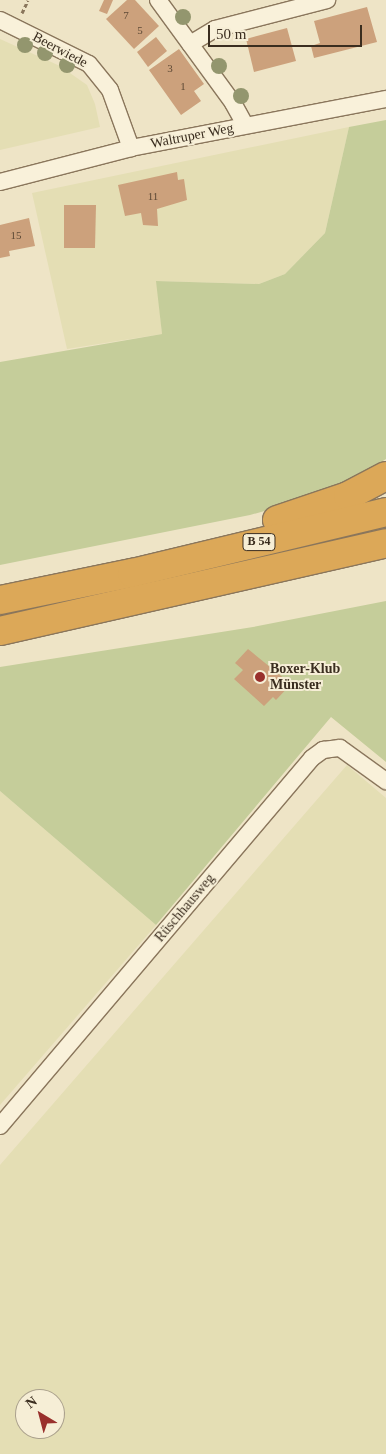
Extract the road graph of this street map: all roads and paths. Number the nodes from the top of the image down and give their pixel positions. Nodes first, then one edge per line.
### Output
1 (158, 0) edge
2 (327, 0) edge
3 (0, 20) edge
4 (190, 44) junction
5 (386, 99) edge
6 (245, 126) junction
7 (132, 148) junction
8 (0, 182) edge
9 (386, 476) edge
10 (386, 512) edge
11 (386, 543) edge
12 (132, 573) junction
13 (0, 600) edge
14 (0, 632) edge
15 (386, 781) edge
16 (0, 1126) edge

1 - 4 street
2 - 4 street
3 - 7 street, Beerwiede
4 - 6 street
5 - 6 street, Waltruper Weg
6 - 7 street, Waltruper Weg
7 - 8 street, Waltruper Weg
9 - 12 highway
10 - 12 highway, B 54
11 - 14 highway, B 54
12 - 13 highway, B 54
15 - 16 street, Rüschhausweg

